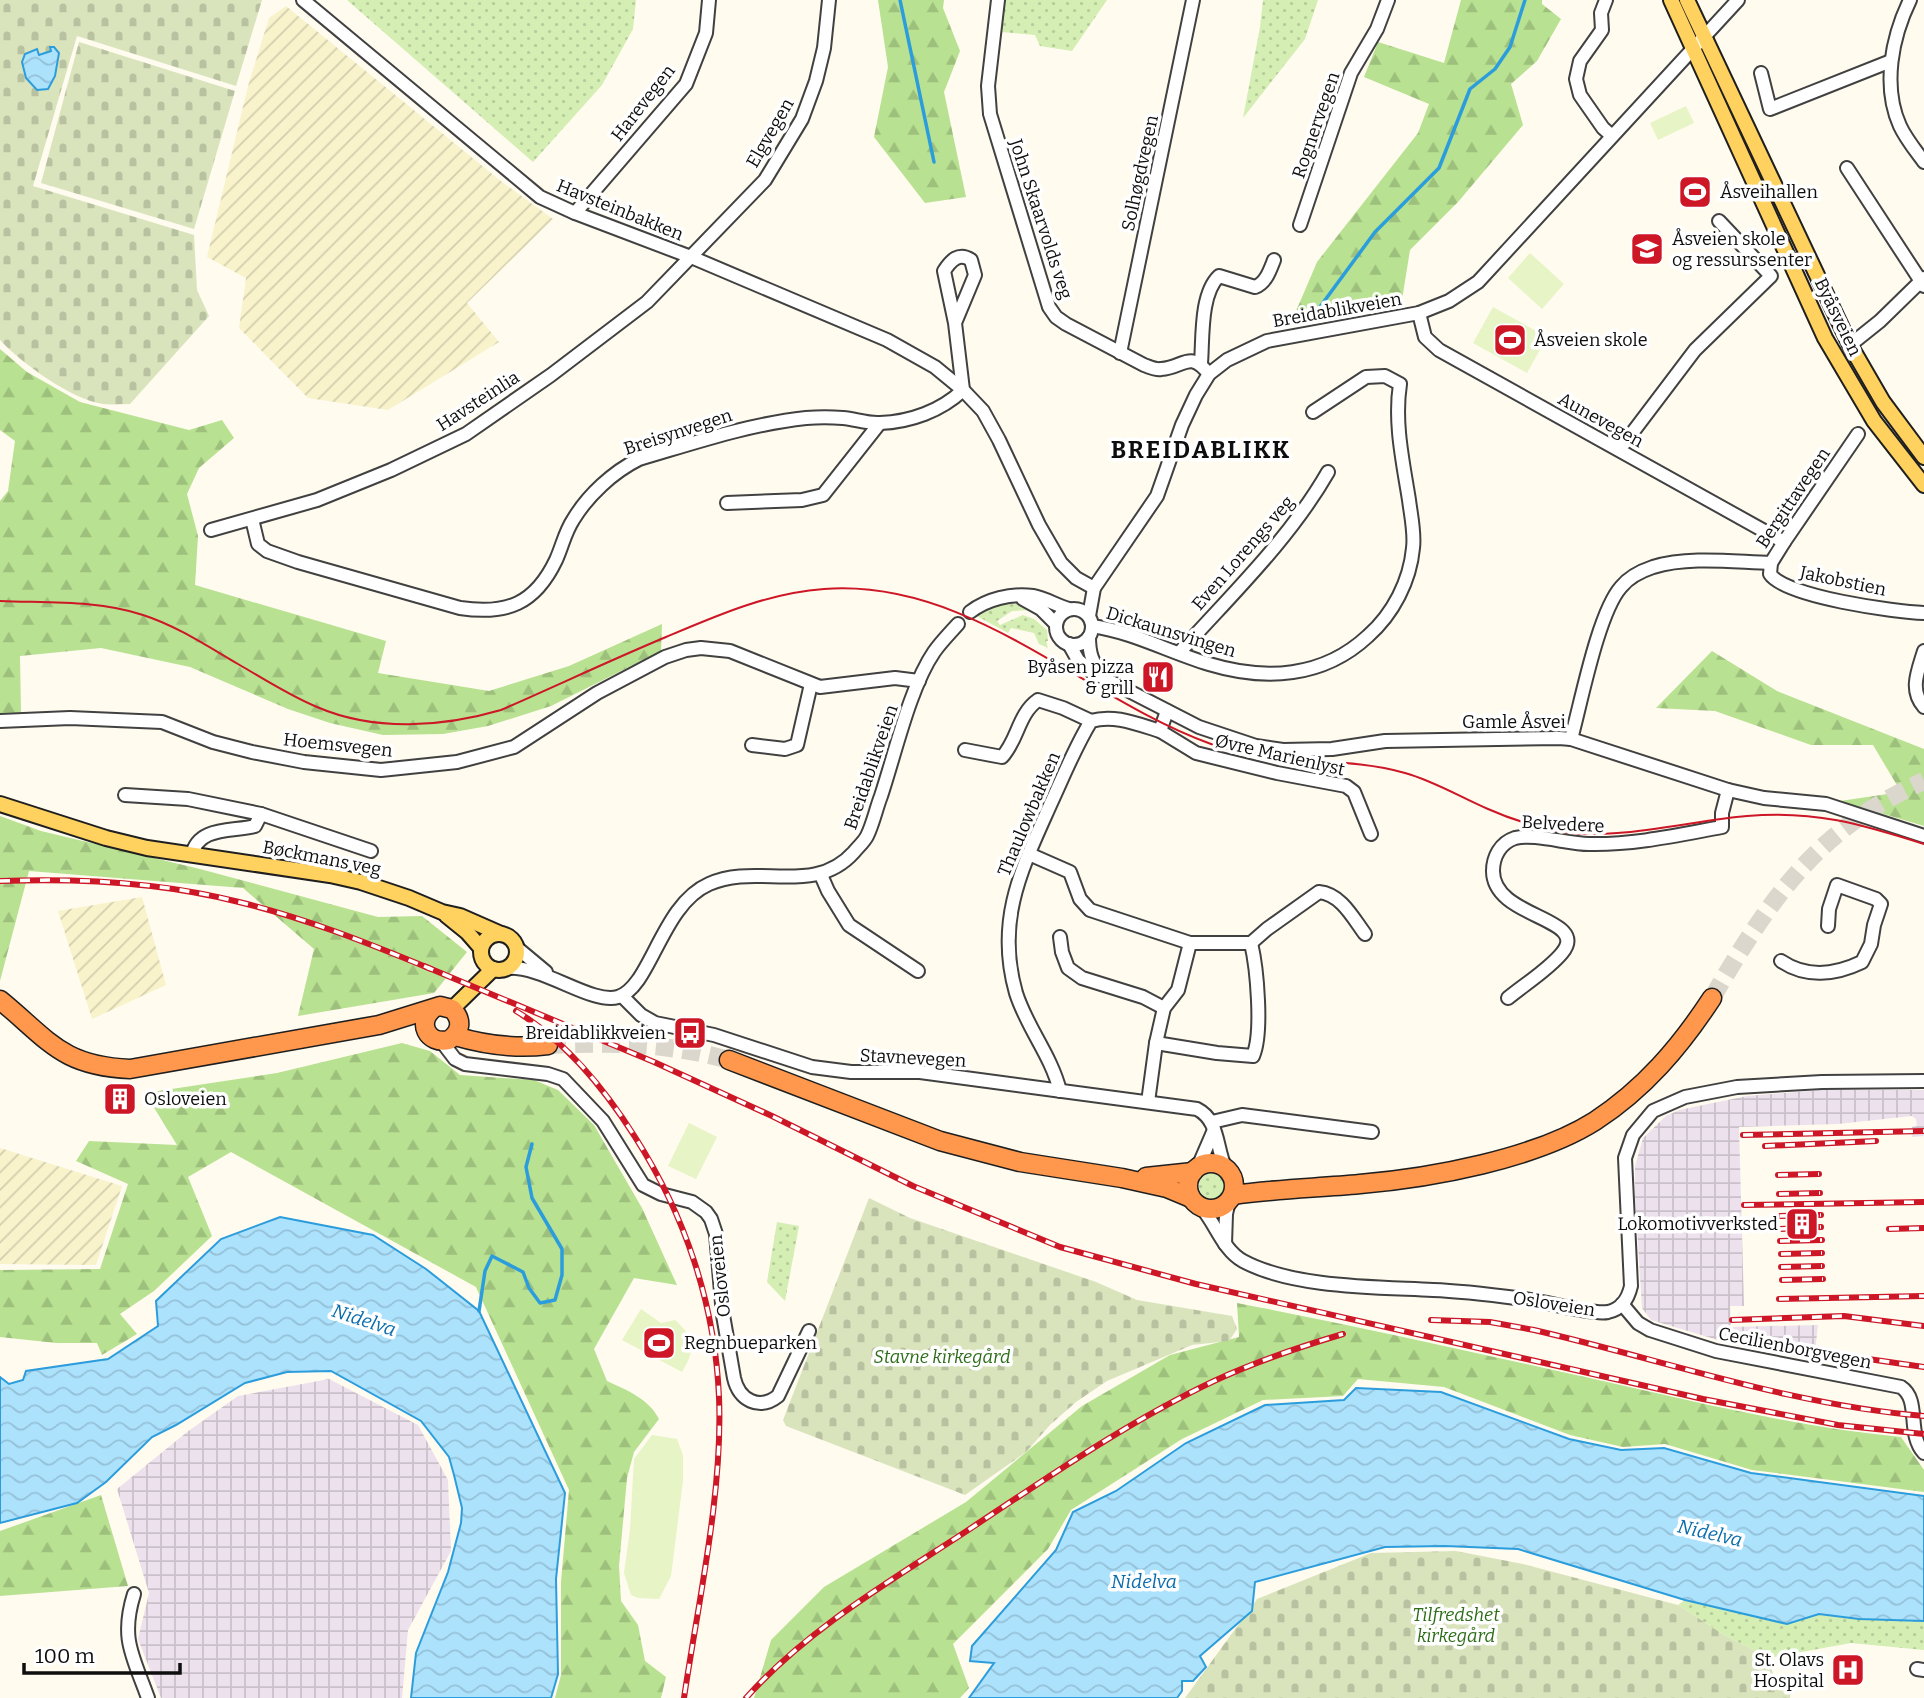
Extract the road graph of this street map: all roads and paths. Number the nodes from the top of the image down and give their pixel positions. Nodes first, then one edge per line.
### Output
1 (303, 0) edge
2 (709, 0) edge
3 (829, 0) edge
4 (998, 0) edge
5 (1192, 0) edge
6 (1388, 0) edge
7 (1606, 0) edge
8 (1671, 0) edge
9 (1687, 0) edge
10 (1738, 0) edge
11 (1910, 0) edge
12 (1704, 38) junction
13 (1694, 49) junction
14 (1891, 61) junction
15 (1761, 73) dead end
16 (1612, 136) junction
17 (1924, 163) edge
18 (1847, 168) dead end
19 (575, 213) junction
20 (1719, 221) dead end
21 (1300, 225) dead end
22 (691, 257) junction
23 (1274, 260) dead end
24 (1923, 282) edge
25 (1419, 313) junction
26 (955, 323) junction
27 (1850, 345) junction
28 (1120, 353) junction
29 (1205, 369) junction
30 (963, 390) junction
31 (1313, 412) dead end
32 (879, 424) junction
33 (1858, 434) dead end
34 (1620, 449) junction
35 (1924, 457) edge
36 (1328, 472) dead end
37 (1924, 485) edge
38 (727, 503) dead end
39 (252, 519) junction
40 (211, 530) dead end
41 (1784, 542) junction
42 (1771, 563) junction
43 (1094, 588) junction
44 (1016, 596) junction
45 (1071, 609) junction
46 (970, 612) dead end
47 (1924, 613) edge
48 (958, 624) dead end
49 (1056, 624) junction
50 (1090, 626) junction
51 (1069, 644) junction
52 (1924, 651) edge
53 (1179, 653) junction
54 (1106, 677) junction
55 (919, 681) junction
56 (811, 684) junction
57 (1924, 707) edge
58 (1167, 711) junction
59 (1091, 720) junction
60 (0, 721) edge
61 (1160, 731) junction
62 (1572, 740) junction
63 (752, 745) dead end
64 (965, 750) dead end
65 (1728, 790) junction
66 (124, 795) dead end
67 (0, 804) edge
68 (261, 814) junction
69 (1371, 834) dead end
70 (1924, 836) edge
71 (371, 851) dead end
72 (1029, 854) junction
73 (192, 855) junction
74 (821, 875) junction
75 (442, 912) junction
76 (1828, 926) dead end
77 (501, 934) junction
78 (1365, 934) dead end
79 (1060, 937) dead end
80 (1189, 943) junction
81 (1251, 943) junction
82 (516, 947) junction
83 (1781, 961) dead end
84 (491, 962) junction
85 (918, 971) dead end
86 (552, 976) junction
87 (622, 996) junction
88 (1508, 998) dead end
89 (1712, 998) tunnel mouth
90 (0, 1000) edge
91 (434, 1008) junction
92 (1164, 1008) junction
93 (455, 1013) junction
94 (379, 1025) junction
95 (442, 1038) junction
96 (1156, 1043) junction
97 (498, 1044) junction
98 (548, 1045) tunnel mouth
99 (729, 1060) tunnel mouth
100 (1924, 1081) edge
101 (1060, 1091) junction
102 (1148, 1102) junction
103 (1213, 1126) junction
104 (1372, 1132) dead end
105 (1195, 1169) junction
106 (1228, 1170) junction
107 (1122, 1178) junction
108 (1292, 1188) junction
109 (1231, 1198) junction
110 (1196, 1203) junction
111 (1226, 1244) junction
112 (1622, 1304) junction
113 (809, 1331) dead end
114 (1924, 1452) edge
115 (134, 1594) dead end
116 (148, 1698) edge

1 - 19 street, Havsteinbakken
2 - 19 street, Harevegen
3 - 22 street, Elgvegen
4 - 28 street, John Skaarvolds veg
5 - 28 street, Solhøgdvegen
6 - 21 street, Rognervegen
7 - 16 street
8 - 13 main road, Byåsveien
9 - 12 main road, Byåsveien
10 - 12 street, Breidablikveien
11 - 14 street
12 - 13 street, Breidablikveien
12 - 27 main road, Byåsveien
13 - 16 street, Breidablikveien
13 - 37 main road, Byåsveien
14 - 15 street
14 - 17 street
16 - 25 street, Breidablikveien
18 - 24 street
19 - 22 street, Havsteinbakken
20 - 34 street
22 - 30 street, Havsteinbakken
22 - 39 street, Havsteinlia
23 - 29 street
24 - 27 street
25 - 29 street, Breidablikveien
25 - 34 street, Aunevegen
26 - 26 street
26 - 30 street
27 - 35 main road, Byåsveien
28 - 29 street, John Skaarvolds veg
29 - 43 street, Breidablikveien
30 - 32 street, Breisynvegen
30 - 43 street, Havsteinbakken
31 - 53 street, Dickaunsvingen
32 - 38 street
32 - 39 street, Breisynvegen
33 - 41 street, Bergittavegen
34 - 41 street, Aunevegen
36 - 53 street, Even Lorengs veg
39 - 40 street, Havsteinlia
41 - 42 street, Bergittavegen
42 - 47 street, Jakobstien
42 - 62 street, Bergittavegen
43 - 45 street, Breidablikveien
43 - 50 street, Breidablikveien
44 - 45 street
44 - 46 street
44 - 49 street
45 - 49 street
45 - 50 street
48 - 55 street, Breidablikveien
49 - 51 street
50 - 51 street
50 - 53 street, Dickaunsvingen
50 - 54 street
51 - 54 street, Gamle Åsvei
52 - 57 street
54 - 58 street, Gamle Åsvei
55 - 56 street, Hoemsvegen
55 - 74 street, Breidablikveien
56 - 60 street, Hoemsvegen
56 - 63 street
58 - 61 street
58 - 62 street, Gamle Åsvei
59 - 61 street
59 - 64 street
59 - 72 street, Thaulowbakken
61 - 69 street, Øvre Marienlyst
62 - 65 street, Gamle Åsvei
65 - 70 street, Gamle Åsvei
65 - 88 street, Belvedere
66 - 68 street, Bøckmans veg
67 - 73 main road, Bøckmans veg
68 - 71 street, Bøckmans veg
68 - 73 street, Bøckmans veg
72 - 80 street
72 - 101 street, Thaulowbakken
73 - 75 main road, Bøckmans veg
74 - 85 street
74 - 87 street, Breidablikveien
75 - 77 main road, Bøckmans veg
75 - 84 main road, Bøckmans veg
76 - 83 street
77 - 82 main road, Bøckmans veg
77 - 84 main road
78 - 81 street
79 - 92 street
80 - 81 street
80 - 92 street
81 - 96 street
82 - 84 main road
82 - 86 street
84 - 86 street
84 - 93 main road
86 - 87 street
87 - 101 street, Stavnevegen
89 - 108 highway
90 - 94 highway, Osloveien
91 - 93 highway
91 - 94 highway, Osloveien
91 - 95 highway
92 - 96 street
93 - 95 highway
93 - 97 highway
94 - 95 highway, Osloveien
95 - 97 highway, Osloveien
95 - 113 street, Osloveien
96 - 102 street
97 - 98 highway, Osloveien
99 - 107 highway
100 - 112 street
101 - 102 street, Stavnevegen
102 - 103 street, Stavnevegen
103 - 104 street
103 - 105 street
103 - 106 street
105 - 106 highway
105 - 107 highway
105 - 110 highway
106 - 108 highway
106 - 109 highway
107 - 110 highway
108 - 109 highway
109 - 110 highway
109 - 111 street
110 - 111 street, Osloveien
111 - 112 street, Osloveien
112 - 114 street, Cecilienborgvegen
115 - 116 street

